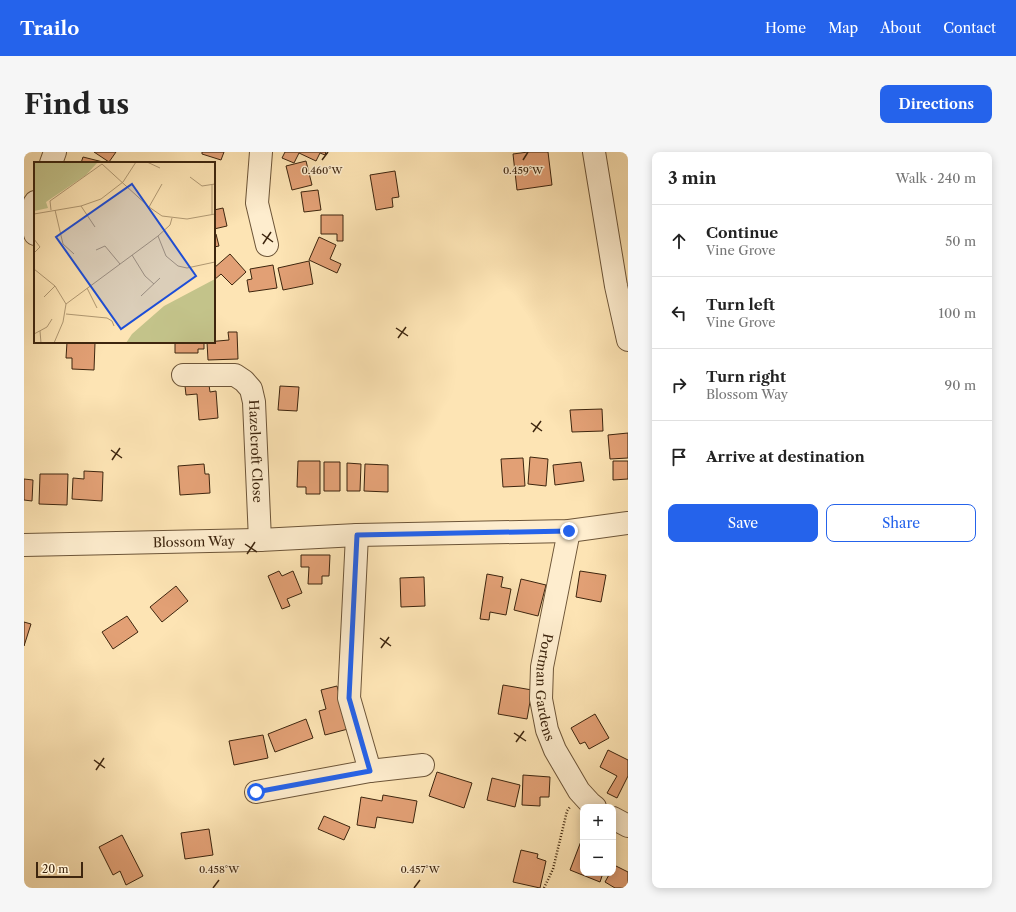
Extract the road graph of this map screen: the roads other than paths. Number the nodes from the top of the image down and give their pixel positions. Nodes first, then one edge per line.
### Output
1 (55, 152) edge
2 (261, 152) edge
3 (594, 152) edge
4 (51, 162) edge
5 (34, 205) edge
6 (34, 230) edge
7 (267, 245) dead end
8 (628, 340) edge
9 (183, 375) dead end
10 (628, 523) edge
11 (569, 531) junction
12 (357, 535) junction
13 (260, 540) junction
14 (24, 545) edge
15 (423, 765) dead end
16 (370, 771) junction
17 (256, 792) dead end
18 (591, 804) edge
19 (616, 820) edge
20 (628, 826) edge

1 - 4 street
2 - 7 street
3 - 8 street
5 - 6 street
9 - 13 street, Hazelcroft Close
10 - 11 street, Blossom Way
11 - 12 street, Blossom Way
11 - 18 street, Portman Gardens
12 - 13 street, Blossom Way
12 - 16 street
13 - 14 street, Blossom Way
15 - 16 street
16 - 17 street
19 - 20 street

